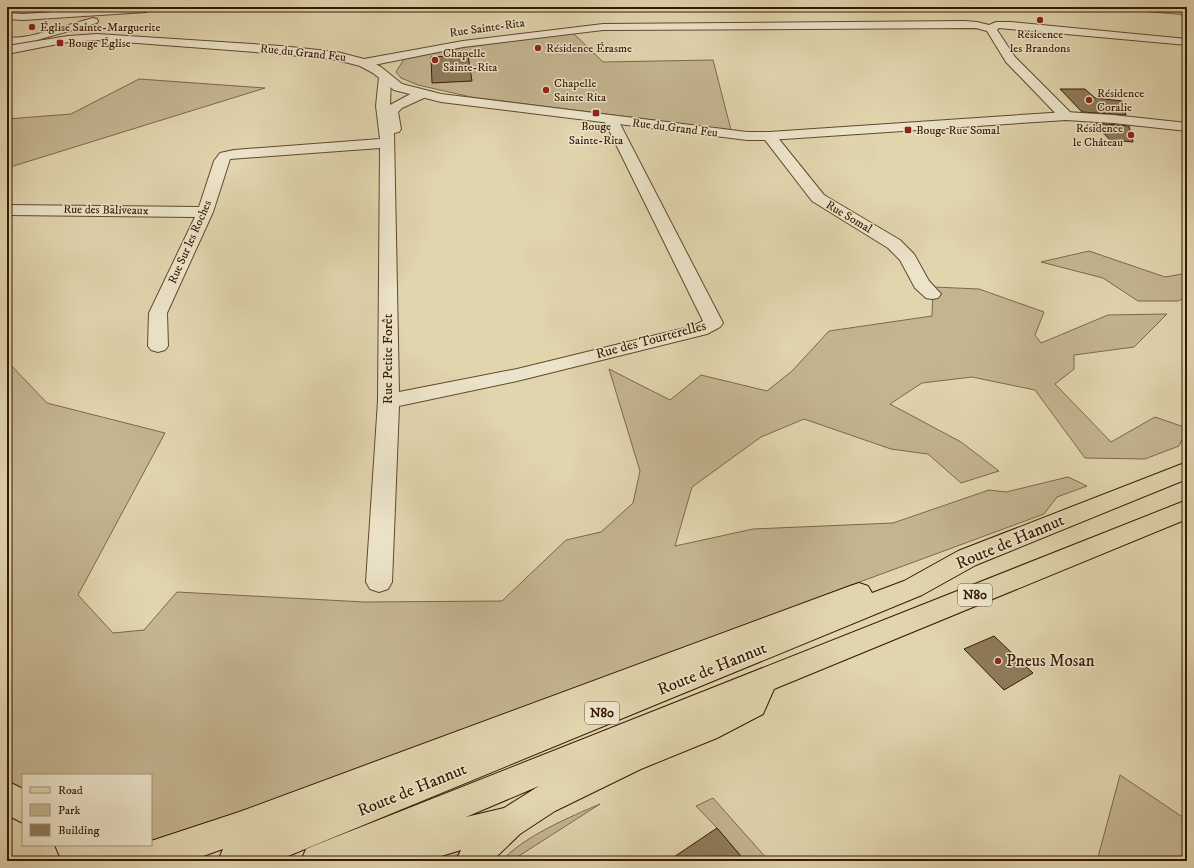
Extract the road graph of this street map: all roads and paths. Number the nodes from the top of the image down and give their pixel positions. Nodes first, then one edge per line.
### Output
1 (151, 8) edge
2 (110, 12) junction
3 (8, 16) edge
4 (23, 17) junction
5 (991, 29) junction
6 (10, 33) edge
7 (68, 39) junction
8 (1187, 42) edge
9 (7, 50) edge
10 (364, 63) junction
11 (384, 77) junction
12 (421, 94) junction
13 (1066, 116) junction
14 (611, 120) junction
15 (1187, 127) edge
16 (769, 136) junction
17 (386, 139) junction
18 (7, 210) edge
19 (205, 212) junction
20 (932, 294) dead end
21 (158, 346) dead end
22 (389, 401) junction
23 (1187, 470) edge
24 (1187, 509) edge
25 (967, 558) junction
26 (379, 582) dead end
27 (763, 681) junction
28 (7, 796) edge
29 (22, 807) edge
30 (509, 823) junction
31 (74, 846) edge
32 (351, 849) junction
33 (132, 861) edge
34 (141, 861) edge
35 (235, 861) edge
36 (318, 861) edge
37 (474, 861) edge

1 - 2 street
1 - 7 street
2 - 4 street
2 - 6 street
3 - 4 street
4 - 6 street
5 - 8 street, Rue Sainte-Rita
5 - 10 street, Rue Sainte-Rita
5 - 13 street
7 - 9 street, Rue du Grand Feu
7 - 10 street, Rue du Grand Feu
10 - 11 street, Rue du Grand Feu
11 - 12 street, Rue du Grand Feu
11 - 17 street, Rue Petite Forêt
12 - 14 street, Rue du Grand Feu
12 - 17 street, Rue Petite Forêt
13 - 15 street, Rue du Grand Feu
13 - 16 street, Rue du Grand Feu
14 - 16 street, Rue du Grand Feu
14 - 22 street, Rue des Tourterelles
16 - 20 street, Rue Somal
17 - 19 street, Rue Sur les Roches
17 - 22 street, Rue Petite Forêt
18 - 19 street, Rue des Baliveaux
19 - 21 street, Rue Sur les Roches
22 - 26 street, Rue Petite Forêt
23 - 25 main road, Route de Hannut / N80
24 - 27 main road, Route de Hannut / N80
25 - 34 main road
25 - 35 main road, Route de Hannut / N80
27 - 30 main road
27 - 32 main road, Route de Hannut / N80
28 - 29 main road
30 - 32 main road
30 - 37 main road
31 - 33 main road
32 - 36 main road, Route de Hannut / N80

